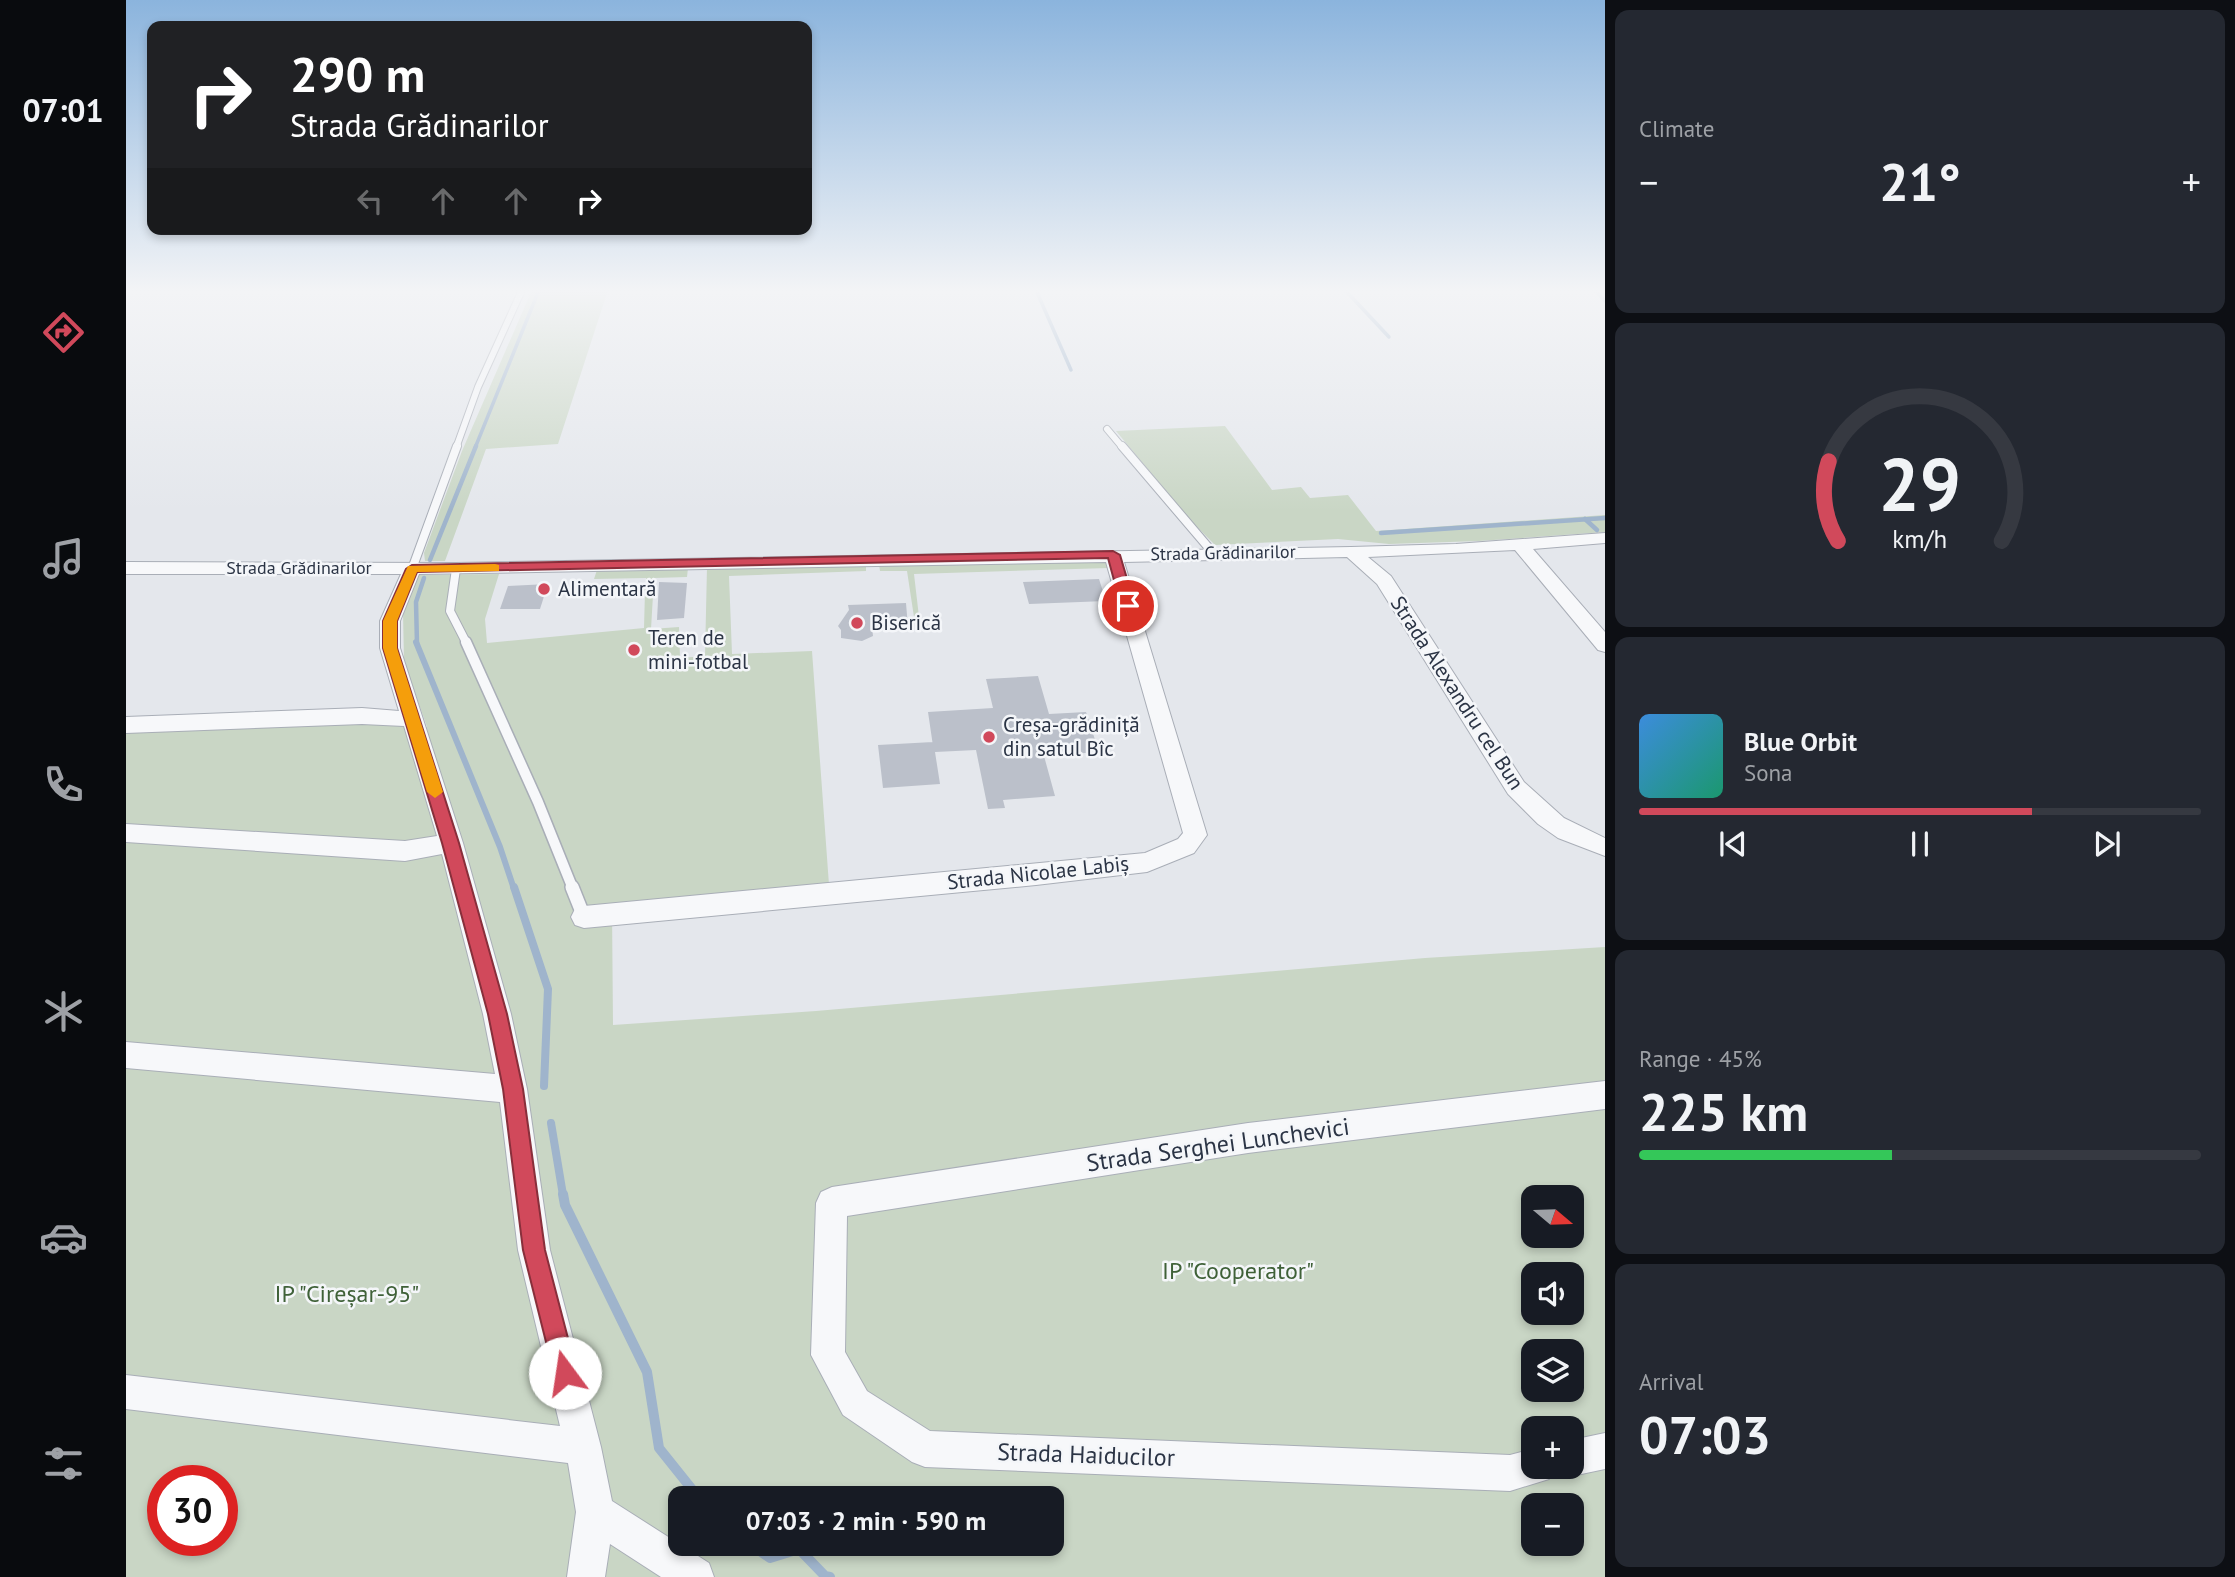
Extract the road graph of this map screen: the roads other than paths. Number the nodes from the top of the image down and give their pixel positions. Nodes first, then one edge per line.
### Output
1 (489, 364) edge
2 (1108, 429) dead end
3 (1605, 538) edge
4 (1519, 544) junction
5 (1351, 552) junction
6 (1214, 554) junction
7 (1113, 555) junction
8 (126, 568) edge
9 (412, 569) junction
10 (456, 569) junction
11 (1605, 645) edge
12 (413, 719) junction
13 (126, 725) edge
14 (126, 832) edge
15 (451, 843) junction
16 (1605, 847) edge
17 (584, 917) joint
18 (126, 1055) edge
19 (513, 1089) junction
20 (1605, 1095) edge
21 (832, 1203) joint
22 (126, 1392) edge
23 (583, 1447) junction
24 (1605, 1451) edge
25 (1584, 1455) edge
26 (1521, 1470) edge
27 (595, 1512) junction
28 (586, 1577) edge
29 (695, 1577) edge

1 - 9 lane
2 - 6 lane
3 - 4 street, Strada Grădinarilor
4 - 5 street, Strada Grădinarilor
4 - 11 street
5 - 6 street, Strada Grădinarilor
5 - 16 street, Strada Alexandru cel Bun
6 - 7 street, Strada Grădinarilor
7 - 10 street, Strada Grădinarilor
7 - 17 street, Strada Nicolae Labiș
8 - 9 street, Strada Grădinarilor
9 - 10 street, Strada Grădinarilor
9 - 12 street
10 - 17 lane
12 - 13 street
12 - 15 street
14 - 15 street
15 - 19 street
18 - 19 street
19 - 23 street
20 - 21 street, Strada Serghei Lunchevici
21 - 26 street, Strada Haiducilor
22 - 23 street
23 - 27 street
24 - 25 street
27 - 28 street
27 - 29 street

